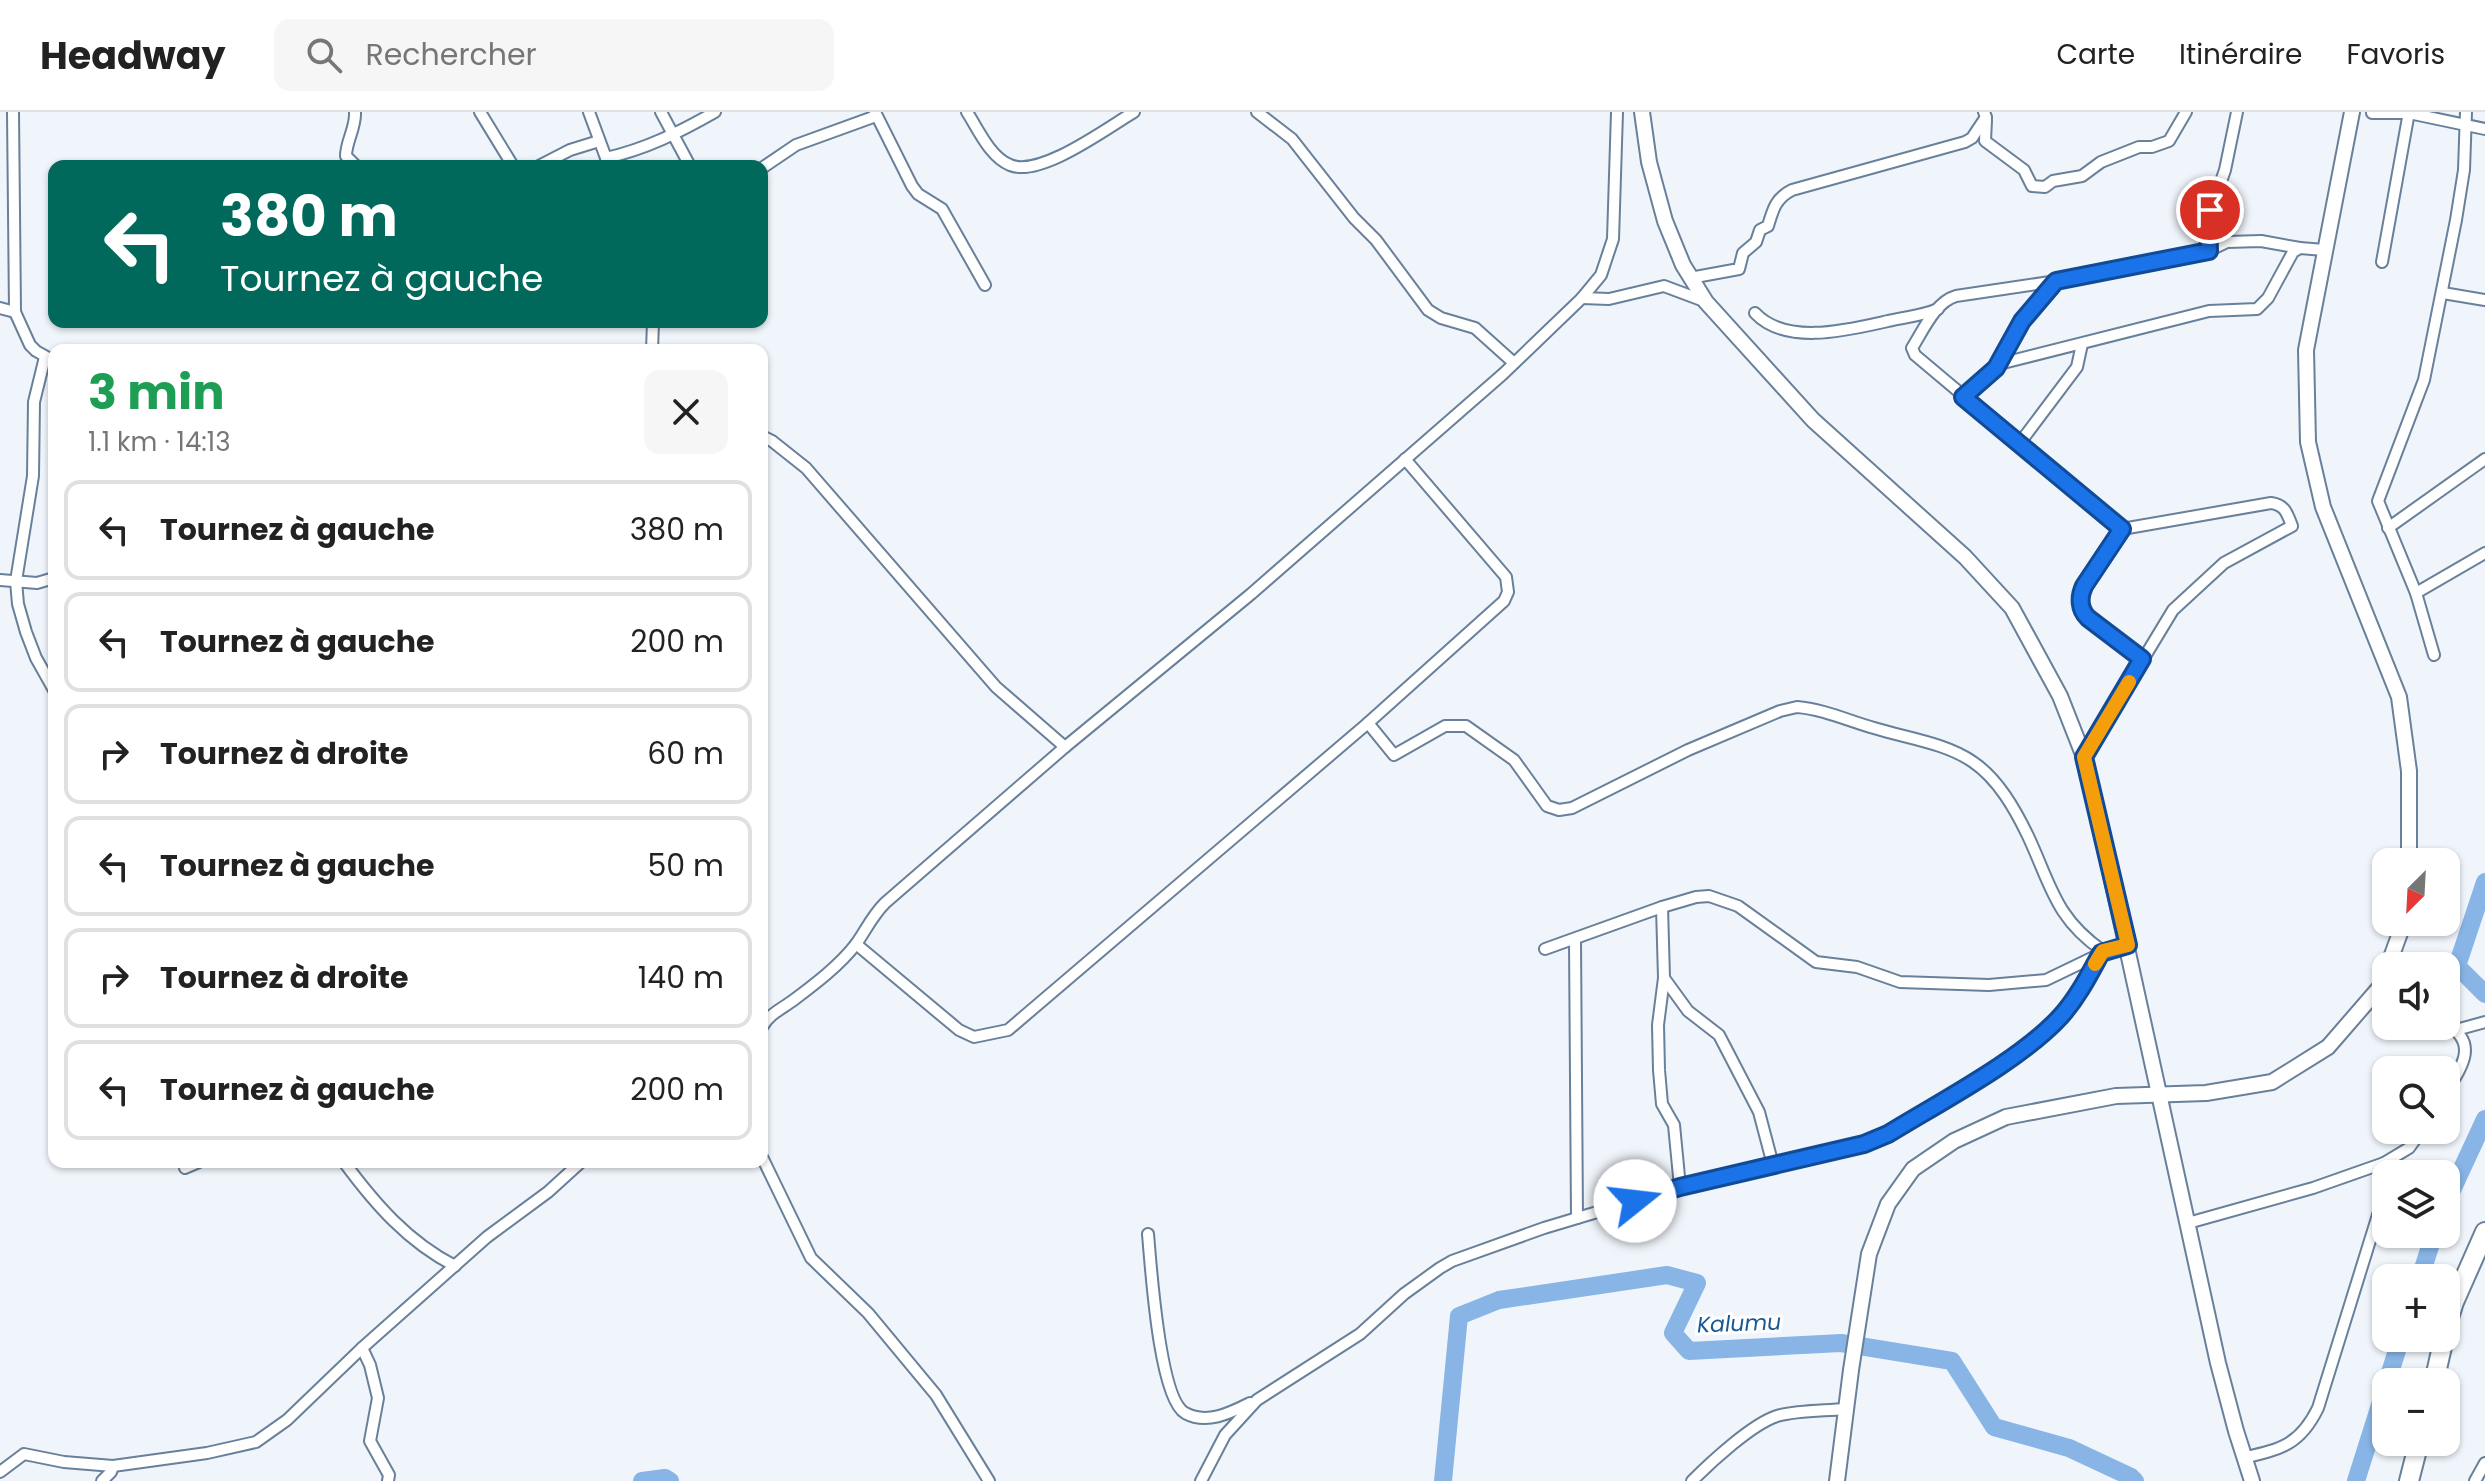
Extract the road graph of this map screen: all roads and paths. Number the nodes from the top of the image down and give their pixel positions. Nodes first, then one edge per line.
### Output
1 (13, 112) edge
2 (355, 112) edge
3 (480, 112) edge
4 (589, 112) edge
5 (661, 112) edge
6 (715, 112) edge
7 (967, 112) edge
8 (1134, 112) edge
9 (1257, 112) edge
10 (1617, 112) edge
11 (1642, 112) edge
12 (2186, 112) edge
13 (2237, 112) edge
14 (2352, 112) edge
15 (2466, 112) edge
16 (2372, 113) edge
17 (2409, 113) edge
18 (876, 114) edge
19 (1985, 115) edge
20 (2465, 124) junction
21 (2485, 129) edge
22 (674, 135) junction
23 (1972, 138) junction
24 (599, 141) junction
25 (1985, 141) junction
26 (350, 160) edge
27 (509, 160) edge
28 (551, 160) edge
29 (606, 160) edge
30 (612, 160) edge
31 (687, 160) edge
32 (768, 164) edge
33 (2300, 248) junction
34 (2324, 250) junction
35 (2209, 251) junction
36 (2382, 262) dead end
37 (1690, 278) junction
38 (2056, 281) junction
39 (985, 285) dead end
40 (2443, 293) junction
41 (1582, 298) junction
42 (2485, 300) edge
43 (1706, 302) junction
44 (0, 308) edge
45 (1938, 309) junction
46 (15, 312) junction
47 (1755, 313) dead end
48 (2082, 344) junction
49 (48, 358) edge
50 (1514, 363) junction
51 (48, 364) edge
52 (1996, 368) junction
53 (1963, 397) junction
54 (768, 439) edge
55 (2019, 444) junction
56 (1405, 459) junction
57 (2485, 459) edge
58 (2388, 528) junction
59 (2122, 529) junction
60 (2485, 553) edge
61 (0, 580) edge
62 (48, 580) edge
63 (16, 581) junction
64 (2416, 593) junction
65 (2434, 655) dead end
66 (2142, 659) junction
67 (48, 679) edge
68 (1368, 723) junction
69 (1065, 747) junction
70 (2084, 757) junction
71 (2409, 848) edge
72 (1662, 907) junction
73 (1575, 940) junction
74 (856, 944) junction
75 (2128, 945) junction
76 (1545, 949) dead end
77 (2102, 952) junction
78 (1664, 978) junction
79 (2372, 996) edge
80 (768, 1016) edge
81 (2485, 1022) edge
82 (2460, 1029) edge
83 (2460, 1040) edge
84 (2460, 1068) edge
85 (2161, 1094) junction
86 (2412, 1144) edge
87 (2395, 1160) edge
88 (1773, 1165) junction
89 (348, 1168) edge
90 (574, 1168) edge
91 (767, 1168) edge
92 (2372, 1172) edge
93 (1680, 1187) junction
94 (1577, 1218) junction
95 (2188, 1223) junction
96 (1148, 1234) dead end
97 (2372, 1234) edge
98 (2483, 1240) edge
99 (455, 1266) junction
100 (2460, 1289) edge
101 (362, 1348) junction
102 (1257, 1400) junction
103 (1845, 1409) junction
104 (2415, 1456) edge
105 (2243, 1458) junction
106 (2485, 1463) edge
107 (113, 1466) junction
108 (0, 1472) edge
109 (102, 1481) edge
110 (388, 1481) edge
111 (989, 1481) edge
112 (1201, 1481) edge
113 (1692, 1481) edge
114 (1837, 1481) edge
115 (2252, 1481) edge
116 (2409, 1481) edge
117 (2475, 1481) edge

1 - 46 street
2 - 26 street
3 - 27 street
4 - 24 street
5 - 22 street
6 - 22 street
7 - 8 street
9 - 50 street
10 - 41 street
11 - 37 main road
12 - 25 street
13 - 35 street
14 - 34 main road
15 - 20 street
16 - 17 street
17 - 20 street
17 - 36 street
18 - 32 street
18 - 39 street
19 - 23 street
19 - 25 street
20 - 21 street
20 - 40 street
22 - 30 street
22 - 31 street
23 - 25 street
23 - 37 street
24 - 28 street
24 - 29 street
33 - 34 street
33 - 35 street
33 - 48 street
34 - 71 main road
35 - 38 street
37 - 43 main road
38 - 45 street
38 - 52 street
40 - 42 street
40 - 58 street
41 - 43 street
41 - 50 street
43 - 70 main road
44 - 46 street
45 - 47 street
45 - 53 street
46 - 49 street
48 - 52 street
48 - 55 street
50 - 56 street
51 - 63 street
52 - 53 street
53 - 55 street
54 - 69 street
55 - 59 street
56 - 68 street
56 - 69 street
57 - 58 street
58 - 64 street
59 - 66 street
59 - 66 street
60 - 64 street
61 - 63 street
62 - 63 street
63 - 67 street
64 - 65 street
66 - 70 street
68 - 74 street
68 - 77 street
69 - 74 street
70 - 75 main road
72 - 73 street
72 - 77 street
72 - 78 street
73 - 76 street
73 - 94 street
74 - 80 street
75 - 77 street
75 - 85 main road
77 - 88 street
78 - 88 street
78 - 93 street
79 - 85 main road
81 - 82 street
83 - 84 street
85 - 95 main road
85 - 103 main road
86 - 87 street
88 - 93 street
89 - 99 street
90 - 99 street
91 - 111 street
92 - 95 street
93 - 94 street
94 - 102 street
95 - 105 main road
96 - 102 street
97 - 105 street
98 - 100 highway
99 - 101 street
101 - 107 street
101 - 110 street
102 - 112 street
103 - 113 street
103 - 114 main road
104 - 116 highway
105 - 115 main road
106 - 117 street
107 - 108 street
107 - 109 street

